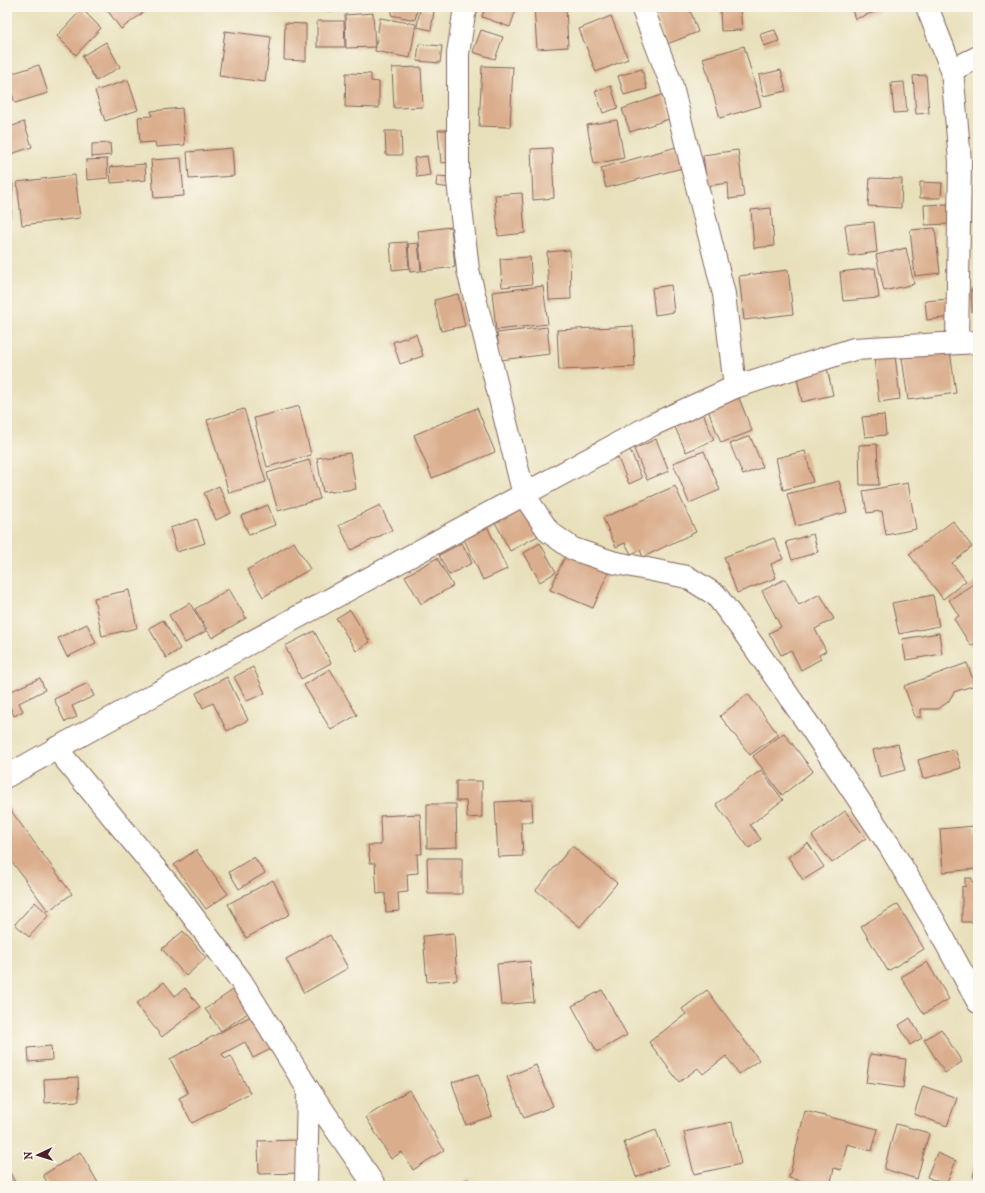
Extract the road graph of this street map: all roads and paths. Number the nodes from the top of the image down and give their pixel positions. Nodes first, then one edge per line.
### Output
1 (467, 7) edge
2 (642, 7) edge
3 (927, 7) edge
4 (978, 57) edge
5 (952, 70) junction
6 (968, 343) edge
7 (735, 387) junction
8 (524, 494) junction
9 (56, 748) junction
10 (7, 776) edge
11 (978, 1002) edge
12 (308, 1089) junction
13 (306, 1186) edge
14 (375, 1186) edge

1 - 8 street
2 - 7 street
3 - 5 street
4 - 5 street
5 - 6 street
6 - 7 street
7 - 8 street
8 - 9 street
8 - 11 street
9 - 10 street
9 - 12 street
12 - 13 street
12 - 14 street

